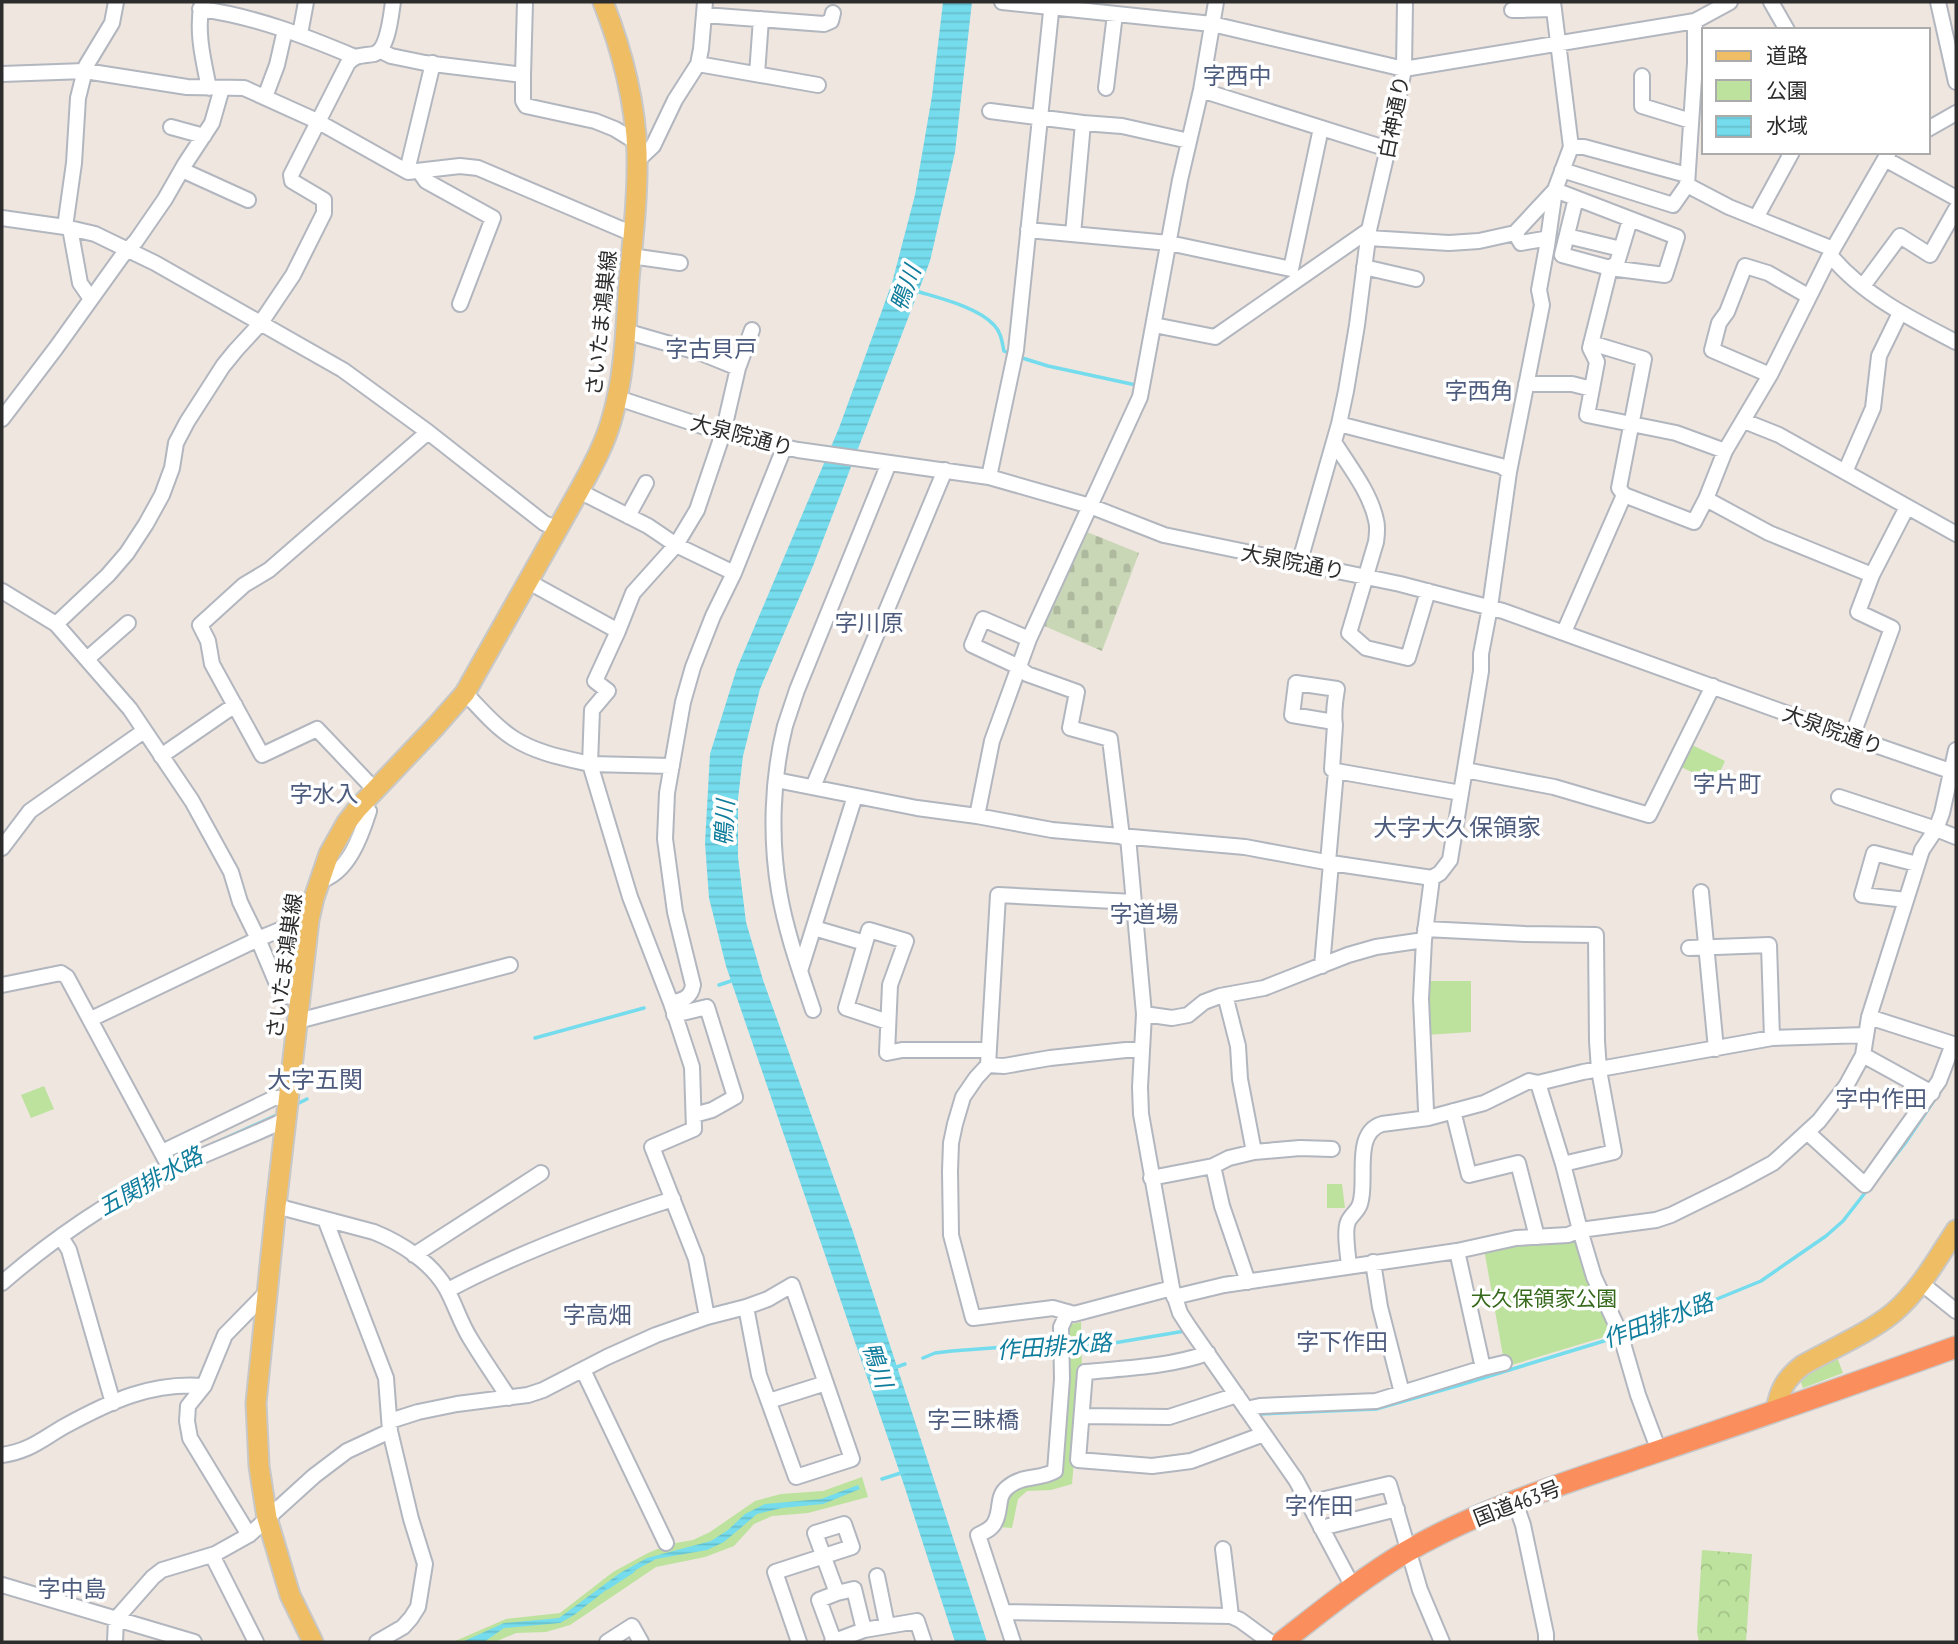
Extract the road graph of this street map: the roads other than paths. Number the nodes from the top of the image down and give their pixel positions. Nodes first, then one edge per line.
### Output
1 (116, 2) edge
2 (306, 2) edge
3 (393, 2) edge
4 (525, 2) edge
5 (603, 2) edge
6 (1002, 2) edge
7 (1216, 2) edge
8 (1405, 2) edge
9 (1730, 2) edge
10 (1771, 2) edge
11 (1938, 2) edge
12 (201, 5) edge
13 (1052, 5) edge
14 (1554, 5) edge
15 (705, 8) edge
16 (1512, 10) dead end
17 (833, 13) dead end
18 (1115, 14) junction
19 (761, 19) junction
20 (1695, 21) junction
21 (1212, 24) junction
22 (1786, 28) edge
23 (285, 30) junction
24 (300, 34) junction
25 (1558, 43) junction
26 (380, 51) junction
27 (355, 57) junction
28 (433, 63) junction
29 (698, 64) junction
30 (1404, 69) junction
31 (85, 71) junction
32 (2, 74) edge
33 (757, 74) junction
34 (523, 75) junction
35 (1642, 76) dead end
36 (1956, 82) edge
37 (818, 85) dead end
38 (216, 88) junction
39 (1107, 88) dead end
40 (1201, 90) junction
41 (265, 97) junction
42 (990, 111) dead end
43 (1956, 113) edge
44 (1040, 118) junction
45 (317, 121) junction
46 (1691, 121) junction
47 (1083, 123) junction
48 (171, 127) dead end
49 (1321, 128) junction
50 (1930, 128) edge
51 (204, 136) junction
52 (1189, 141) junction
53 (1571, 147) junction
54 (1388, 149) junction
55 (636, 151) junction
56 (1791, 154) edge
57 (1887, 156) edge
58 (182, 170) junction
59 (1562, 170) junction
60 (413, 171) junction
61 (1687, 180) junction
62 (1555, 190) junction
63 (1576, 198) junction
64 (1956, 198) edge
65 (248, 200) dead end
66 (1956, 209) edge
67 (2, 218) edge
68 (1756, 218) junction
69 (1630, 220) junction
70 (68, 227) junction
71 (1028, 230) junction
72 (1515, 233) junction
73 (633, 234) junction
74 (1073, 234) junction
75 (1369, 234) junction
76 (1567, 236) junction
77 (1169, 243) junction
78 (1547, 246) junction
79 (129, 249) junction
80 (1621, 249) junction
81 (1831, 252) junction
82 (631, 257) junction
83 (680, 263) dead end
84 (1364, 267) junction
85 (1610, 268) junction
86 (1416, 279) dead end
87 (1863, 286) junction
88 (1808, 296) junction
89 (91, 299) junction
90 (460, 304) dead end
91 (1900, 313) junction
92 (260, 324) junction
93 (1154, 325) junction
94 (752, 330) dead end
95 (625, 331) junction
96 (1956, 342) edge
97 (1591, 343) junction
98 (738, 368) junction
99 (1770, 375) junction
100 (1526, 384) junction
101 (1592, 389) junction
102 (618, 398) junction
103 (2, 419) edge
104 (1744, 421) junction
105 (1633, 423) junction
106 (1339, 424) junction
107 (428, 432) junction
108 (723, 433) junction
109 (1334, 442) junction
110 (791, 449) junction
111 (1725, 451) junction
112 (884, 462) junction
113 (945, 470) junction
114 (1509, 472) junction
115 (1845, 472) junction
116 (989, 477) junction
117 (646, 483) dead end
118 (579, 491) junction
119 (1624, 495) junction
120 (1706, 499) junction
121 (1090, 506) junction
122 (1907, 507) junction
123 (628, 516) junction
124 (558, 529) junction
125 (1956, 534) edge
126 (676, 545) junction
127 (1299, 564) junction
128 (734, 573) junction
129 (1872, 575) junction
130 (1366, 576) junction
131 (529, 582) junction
132 (2, 591) edge
133 (1428, 591) junction
134 (1490, 607) junction
135 (128, 623) dead end
136 (56, 624) junction
137 (618, 631) junction
138 (1564, 632) junction
139 (1029, 639) junction
140 (87, 659) junction
141 (1019, 667) junction
142 (1713, 686) junction
143 (465, 693) junction
144 (235, 705) junction
145 (1334, 722) dead end
146 (144, 731) junction
147 (1852, 737) junction
148 (1956, 750) edge
149 (162, 756) junction
150 (590, 764) junction
151 (672, 766) junction
152 (1336, 771) junction
153 (1465, 771) junction
154 (1954, 772) edge
155 (776, 780) junction
156 (813, 787) junction
157 (1461, 793) junction
158 (368, 796) junction
159 (855, 796) junction
160 (1839, 797) dead end
161 (977, 816) junction
162 (1936, 829) junction
163 (1125, 837) junction
164 (1956, 837) edge
165 (2, 848) edge
166 (1330, 863) junction
167 (1917, 864) junction
168 (1432, 878) junction
169 (1701, 892) dead end
170 (1906, 900) junction
171 (1134, 902) junction
172 (309, 920) junction
173 (814, 928) junction
174 (1425, 934) junction
175 (258, 939) junction
176 (865, 943) junction
177 (1689, 948) dead end
178 (1707, 948) junction
179 (510, 965) dead end
180 (1322, 966) junction
181 (800, 971) junction
182 (2, 985) edge
183 (1225, 995) junction
184 (300, 998) junction
185 (672, 1009) junction
186 (813, 1010) dead end
187 (1144, 1014) junction
188 (1869, 1017) junction
189 (91, 1019) junction
190 (298, 1021) junction
191 (888, 1022) junction
192 (1866, 1035) junction
193 (1772, 1038) junction
194 (1716, 1049) junction
195 (988, 1050) junction
196 (1142, 1050) junction
197 (1863, 1055) junction
198 (988, 1065) junction
199 (1599, 1070) junction
200 (1538, 1083) junction
201 (1932, 1093) junction
202 (288, 1109) junction
203 (1453, 1111) junction
204 (694, 1115) junction
205 (1428, 1118) junction
206 (1807, 1132) junction
207 (1332, 1149) dead end
208 (162, 1152) junction
209 (1254, 1152) junction
210 (1563, 1164) junction
211 (1213, 1166) junction
212 (172, 1170) junction
213 (541, 1173) dead end
214 (1152, 1178) junction
215 (673, 1199) junction
216 (276, 1206) junction
217 (325, 1219) junction
218 (1580, 1230) junction
219 (1956, 1230) edge
220 (61, 1237) junction
221 (1537, 1237) junction
222 (1457, 1251) junction
223 (414, 1255) junction
224 (1373, 1262) junction
225 (1349, 1266) junction
226 (1248, 1282) junction
227 (2, 1283) edge
228 (1921, 1283) junction
229 (447, 1290) junction
230 (267, 1292) junction
231 (1173, 1292) junction
232 (746, 1307) junction
233 (1956, 1311) edge
234 (1068, 1312) junction
235 (708, 1317) junction
236 (1956, 1347) edge
237 (1208, 1353) junction
238 (1504, 1363) dead end
239 (1483, 1368) junction
240 (583, 1370) junction
241 (826, 1383) junction
242 (204, 1385) junction
243 (1402, 1393) junction
244 (1237, 1395) junction
245 (509, 1398) junction
246 (769, 1401) junction
247 (113, 1403) junction
248 (1246, 1409) junction
249 (1776, 1411) junction
250 (1082, 1416) junction
251 (390, 1426) junction
252 (1264, 1434) junction
253 (1659, 1451) junction
254 (2, 1455) edge
255 (1515, 1502) junction
256 (1308, 1503) junction
257 (1396, 1508) junction
258 (267, 1518) junction
259 (1321, 1528) junction
260 (248, 1535) junction
261 (666, 1543) dead end
262 (1223, 1549) dead end
263 (1407, 1552) junction
264 (212, 1555) junction
265 (877, 1576) dead end
266 (3, 1583) edge
267 (1353, 1587) junction
268 (837, 1593) junction
269 (1003, 1612) junction
270 (1231, 1616) junction
271 (116, 1619) junction
272 (887, 1625) junction
273 (864, 1630) junction
274 (115, 1642) edge
275 (194, 1642) edge
276 (256, 1642) edge
277 (313, 1642) edge
278 (377, 1642) edge
279 (607, 1642) edge
280 (641, 1642) edge
281 (799, 1642) edge
282 (833, 1642) edge
283 (924, 1642) edge
284 (1013, 1642) edge
285 (1270, 1642) edge
286 (1282, 1642) edge
287 (1442, 1642) edge
288 (1546, 1642) edge

1 - 31 street
2 - 24 street
3 - 26 street
4 - 34 street
5 - 55 main road, さいたま鴻巣線
6 - 13 street
7 - 21 street
8 - 30 street, 白神通り
9 - 20 street
10 - 22 street
11 - 36 street
12 - 23 street
12 - 38 street
13 - 18 street
13 - 44 street
14 - 16 street
14 - 25 street
15 - 19 street
15 - 29 street
17 - 19 street
18 - 21 street
18 - 39 street
19 - 33 street
20 - 25 street
20 - 46 street
21 - 30 street
21 - 40 street
23 - 24 street
23 - 41 street
24 - 27 street
25 - 30 street
25 - 53 street
26 - 27 street
26 - 28 street
27 - 45 street
28 - 34 street
28 - 60 street
29 - 33 street
29 - 55 street
30 - 54 street, 白神通り
31 - 32 street
31 - 38 street
31 - 70 street
33 - 37 street
34 - 55 street
35 - 46 street
38 - 41 street
38 - 51 street
40 - 49 street
40 - 52 street
41 - 45 street
42 - 44 street
43 - 50 street
44 - 47 street
44 - 71 street
45 - 60 street
45 - 92 street
46 - 61 street
47 - 52 street
47 - 74 street
48 - 51 street
49 - 54 street
49 - 77 street
51 - 58 street
52 - 77 street
53 - 59 street
53 - 61 street
54 - 75 street, 白神通り
55 - 73 main road, さいたま鴻巣線
56 - 68 street
57 - 64 street
57 - 81 street
58 - 65 street
58 - 79 street
59 - 61 street
59 - 62 street
60 - 73 street
60 - 90 street
61 - 68 street
62 - 63 street
62 - 72 street
62 - 78 street
63 - 69 street
63 - 76 street
66 - 87 street
67 - 70 street
68 - 81 street
69 - 80 street
69 - 85 street
70 - 79 street
70 - 89 street
71 - 74 street
71 - 116 street
72 - 75 street
72 - 78 street
73 - 82 main road, さいたま鴻巣線
74 - 77 street
75 - 84 street, 白神通り
75 - 93 street
76 - 80 street
76 - 85 street
77 - 93 street
78 - 100 street
79 - 89 street
79 - 92 street
80 - 85 street
81 - 87 street
81 - 88 street
82 - 83 street
82 - 95 main road, さいたま鴻巣線
84 - 86 street
84 - 106 street, 白神通り
85 - 97 street
87 - 91 street
88 - 99 street
88 - 99 street
89 - 103 street
91 - 96 street
91 - 115 street
92 - 107 street
92 - 136 street
93 - 121 street
94 - 98 street
95 - 98 street
95 - 102 main road, さいたま鴻巣線
97 - 101 street
97 - 105 street
98 - 108 street
99 - 104 street
100 - 101 street
100 - 114 street
101 - 105 street
102 - 108 street, 大泉院通り
102 - 118 main road, さいたま鴻巣線
104 - 111 street
104 - 115 street
105 - 111 street
105 - 119 street
106 - 109 street, 白神通り
106 - 114 street
107 - 124 street
107 - 144 street
108 - 110 street, 大泉院通り
108 - 126 street
109 - 127 street, 白神通り
109 - 130 street
110 - 112 street, 大泉院通り
110 - 128 street
111 - 120 street
112 - 113 street, 大泉院通り
112 - 155 street
113 - 116 street, 大泉院通り
113 - 156 street
114 - 134 street
115 - 122 street
116 - 121 street, 大泉院通り
117 - 123 street
118 - 123 street
118 - 124 main road, さいたま鴻巣線
119 - 120 street
119 - 138 street
120 - 129 street
121 - 127 street, 大泉院通り
121 - 139 street
122 - 125 street
122 - 129 street
123 - 126 street
124 - 131 main road, さいたま鴻巣線
126 - 128 street
126 - 137 street
127 - 130 street, 大泉院通り
128 - 151 street
129 - 147 street
130 - 133 street, 大泉院通り
130 - 133 street
131 - 137 street
131 - 143 main road, さいたま鴻巣線
132 - 136 street
133 - 134 street, 大泉院通り
134 - 138 street, 大泉院通り
134 - 153 street
135 - 140 street
136 - 140 street
137 - 150 street
138 - 142 street, 大泉院通り
139 - 141 street
139 - 141 street
140 - 146 street
141 - 161 street
141 - 163 street
142 - 147 street, 大泉院通り
142 - 153 street
143 - 150 street
143 - 158 main road, さいたま鴻巣線
144 - 149 street
144 - 158 street
145 - 152 street
146 - 149 street
146 - 165 street
147 - 154 street, 大泉院通り
148 - 154 street
149 - 175 street
150 - 151 street
150 - 185 street
151 - 185 street
152 - 157 street
152 - 166 street
153 - 157 street
154 - 162 street
155 - 156 street
155 - 181 street
156 - 159 street
157 - 168 street
158 - 172 main road, さいたま鴻巣線
159 - 161 street
159 - 173 street
160 - 162 street
161 - 163 street
162 - 164 street
162 - 167 street
163 - 166 street
163 - 171 street
166 - 168 street
166 - 180 street
167 - 170 street
167 - 170 street
168 - 174 street
169 - 178 street
170 - 188 street
171 - 187 street
171 - 195 street
172 - 175 street
172 - 184 main road, さいたま鴻巣線
173 - 176 street
173 - 181 street
174 - 180 street
174 - 199 street
174 - 205 street
175 - 184 street
175 - 189 street
176 - 191 street
176 - 191 street
177 - 178 street
178 - 193 street
178 - 194 street
179 - 190 street
180 - 183 street
181 - 186 street
182 - 189 street
183 - 187 street
183 - 209 street
184 - 190 main road, さいたま鴻巣線
185 - 204 street
185 - 204 street
187 - 196 street
188 - 192 street
188 - 201 street
189 - 208 street
190 - 202 main road, さいたま鴻巣線
191 - 195 street
192 - 193 street
192 - 197 street
193 - 194 street
194 - 199 street
195 - 198 street
196 - 198 street
196 - 214 street
197 - 201 street
197 - 206 street
198 - 234 street
199 - 200 street
199 - 210 street
200 - 203 street
200 - 210 street
201 - 206 street
202 - 208 street
202 - 212 street
202 - 216 main road, さいたま鴻巣線
203 - 205 street
203 - 221 street
204 - 215 street
205 - 225 street
206 - 218 street
207 - 209 street
208 - 212 street
209 - 211 street
210 - 218 street
211 - 214 street
211 - 226 street
212 - 220 street
213 - 223 street
214 - 231 street
215 - 229 street
215 - 235 street
216 - 217 street
216 - 230 main road, さいたま鴻巣線
217 - 223 street
217 - 251 street
218 - 221 street
218 - 253 street
219 - 228 main road
220 - 227 street
220 - 247 street
221 - 222 street
222 - 224 street
222 - 239 street
223 - 229 street
224 - 225 street
224 - 243 street
225 - 226 street
226 - 231 street
228 - 233 street
228 - 249 main road
229 - 245 street
230 - 242 street
230 - 258 main road, さいたま鴻巣線
231 - 234 street
231 - 237 street
232 - 235 street
232 - 241 street
232 - 246 street
234 - 269 street
235 - 240 street
236 - 249 highway, 国道463号
237 - 244 street
237 - 250 street
238 - 239 street
239 - 243 street
240 - 245 street
240 - 261 street
241 - 246 street
241 - 246 street
242 - 247 street
242 - 260 street
243 - 248 street
244 - 248 street
244 - 250 street
245 - 251 street
247 - 254 street
248 - 252 street
249 - 253 highway, 国道463号
250 - 252 street
251 - 258 street
251 - 278 street
252 - 256 street
253 - 255 highway, 国道463号
255 - 263 highway, 国道463号
255 - 288 street
256 - 257 street
256 - 259 street
257 - 259 street
257 - 263 street
258 - 260 street
258 - 277 main road, さいたま鴻巣線
259 - 267 street
260 - 264 street
262 - 270 street
263 - 267 highway, 国道463号
263 - 287 street
264 - 271 street
264 - 276 street
265 - 272 street
266 - 271 street
267 - 286 highway, 国道463号
268 - 273 street
268 - 281 street
268 - 282 street
269 - 270 street
269 - 284 street
270 - 285 street
271 - 274 street
271 - 275 street
272 - 273 street
272 - 283 street
273 - 282 street
279 - 280 street

